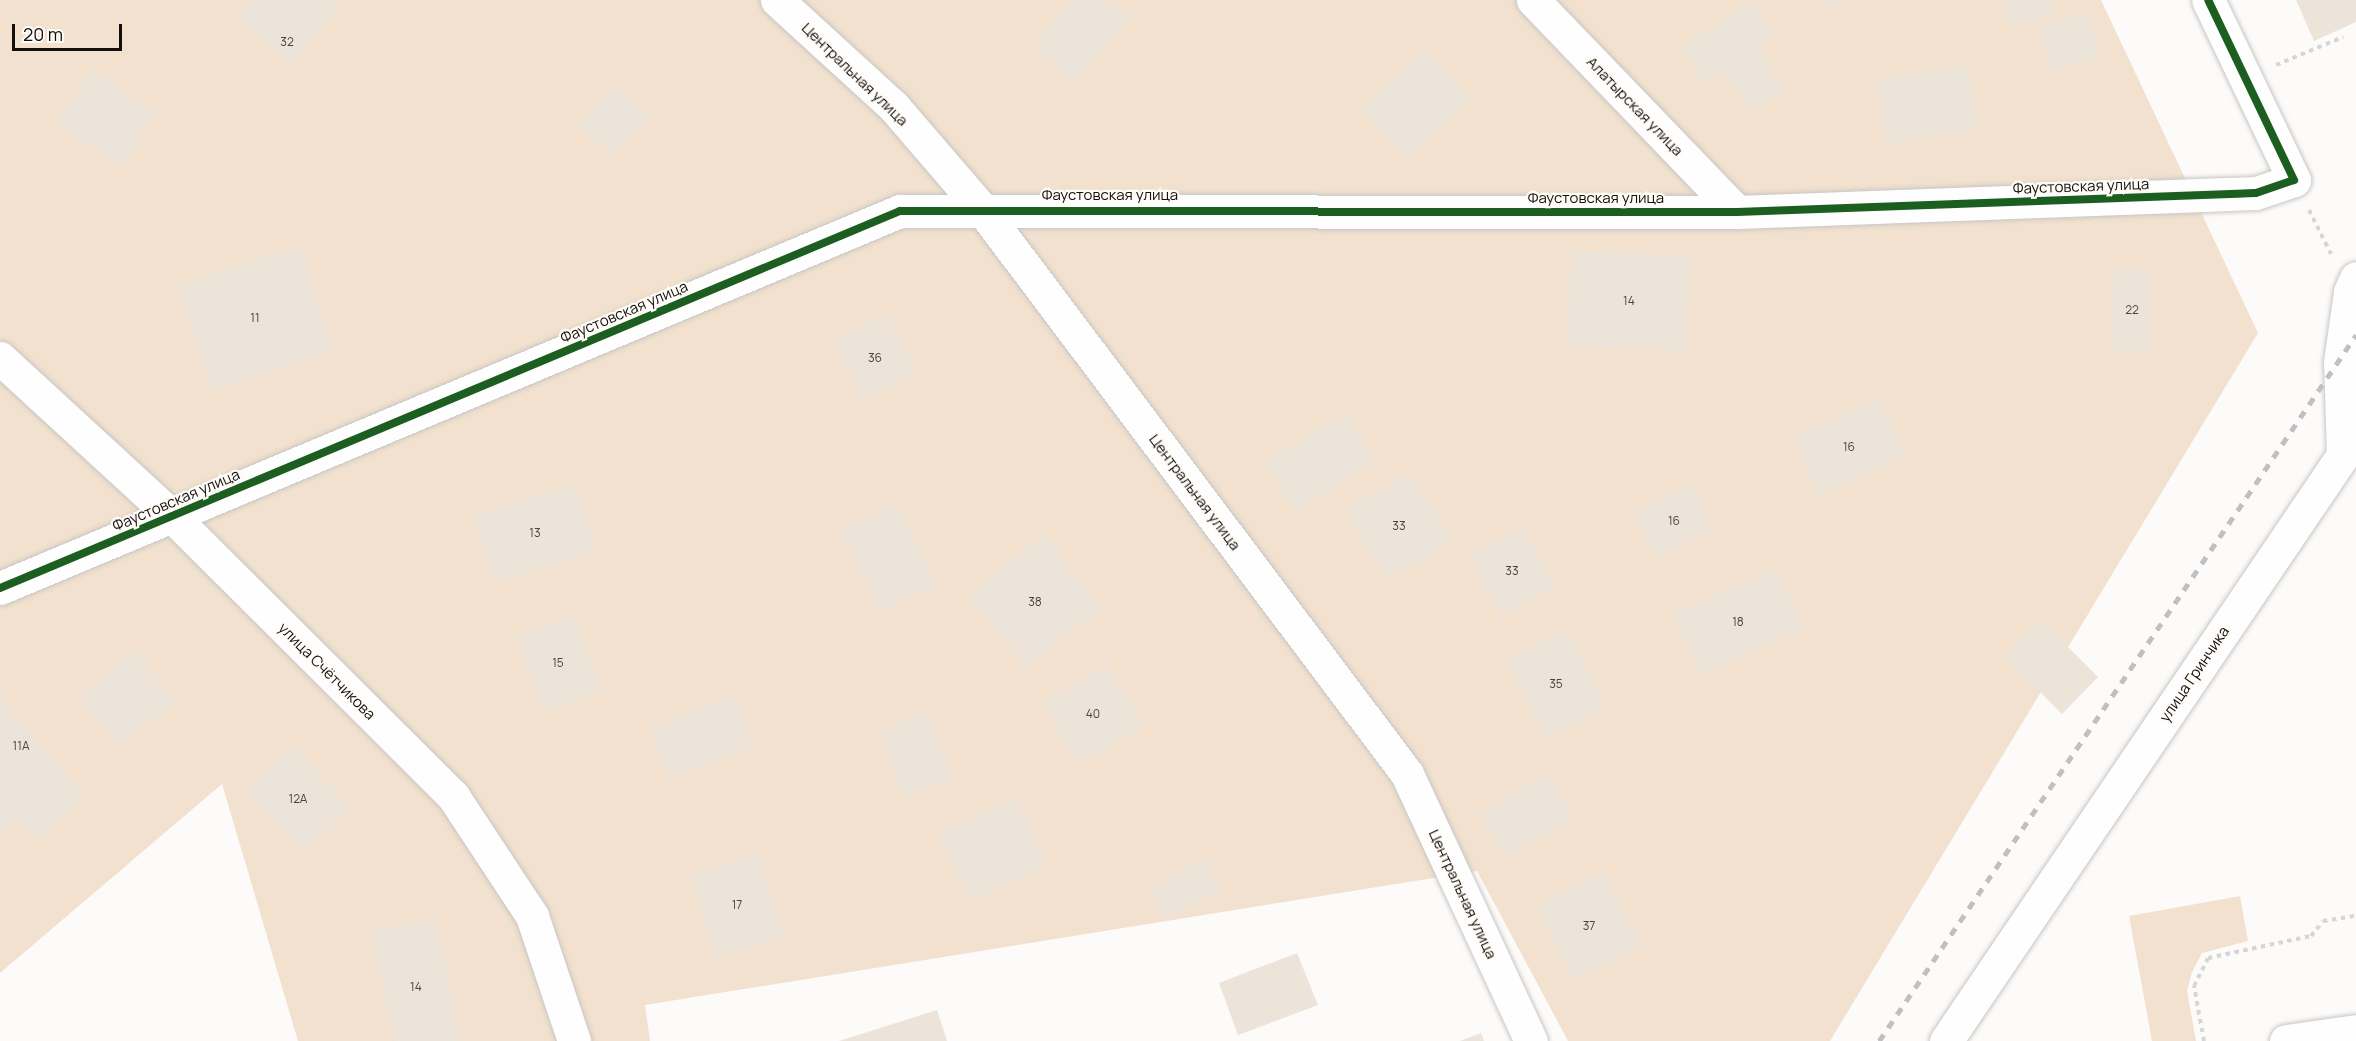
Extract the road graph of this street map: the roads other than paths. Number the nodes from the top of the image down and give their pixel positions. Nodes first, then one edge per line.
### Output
1 (777, 0) edge
2 (1533, 0) edge
3 (2208, 0) edge
4 (981, 208) junction
5 (1737, 212) junction
6 (2353, 285) edge
7 (0, 358) edge
8 (172, 516) junction
9 (0, 588) edge
10 (2356, 1031) edge
11 (574, 1041) edge
12 (1531, 1041) edge
13 (1946, 1041) edge
14 (2286, 1041) edge

1 - 4 street, Центральная улица
2 - 5 street, Алатырская улица
3 - 5 street, Фаустовская улица
4 - 5 street, Фаустовская улица
4 - 8 street, Фаустовская улица
4 - 12 street, Центральная улица
6 - 13 street, улица Гринчика
7 - 8 street, улица Счётчикова
8 - 9 street, Фаустовская улица
8 - 11 street, улица Счётчикова
10 - 14 street

